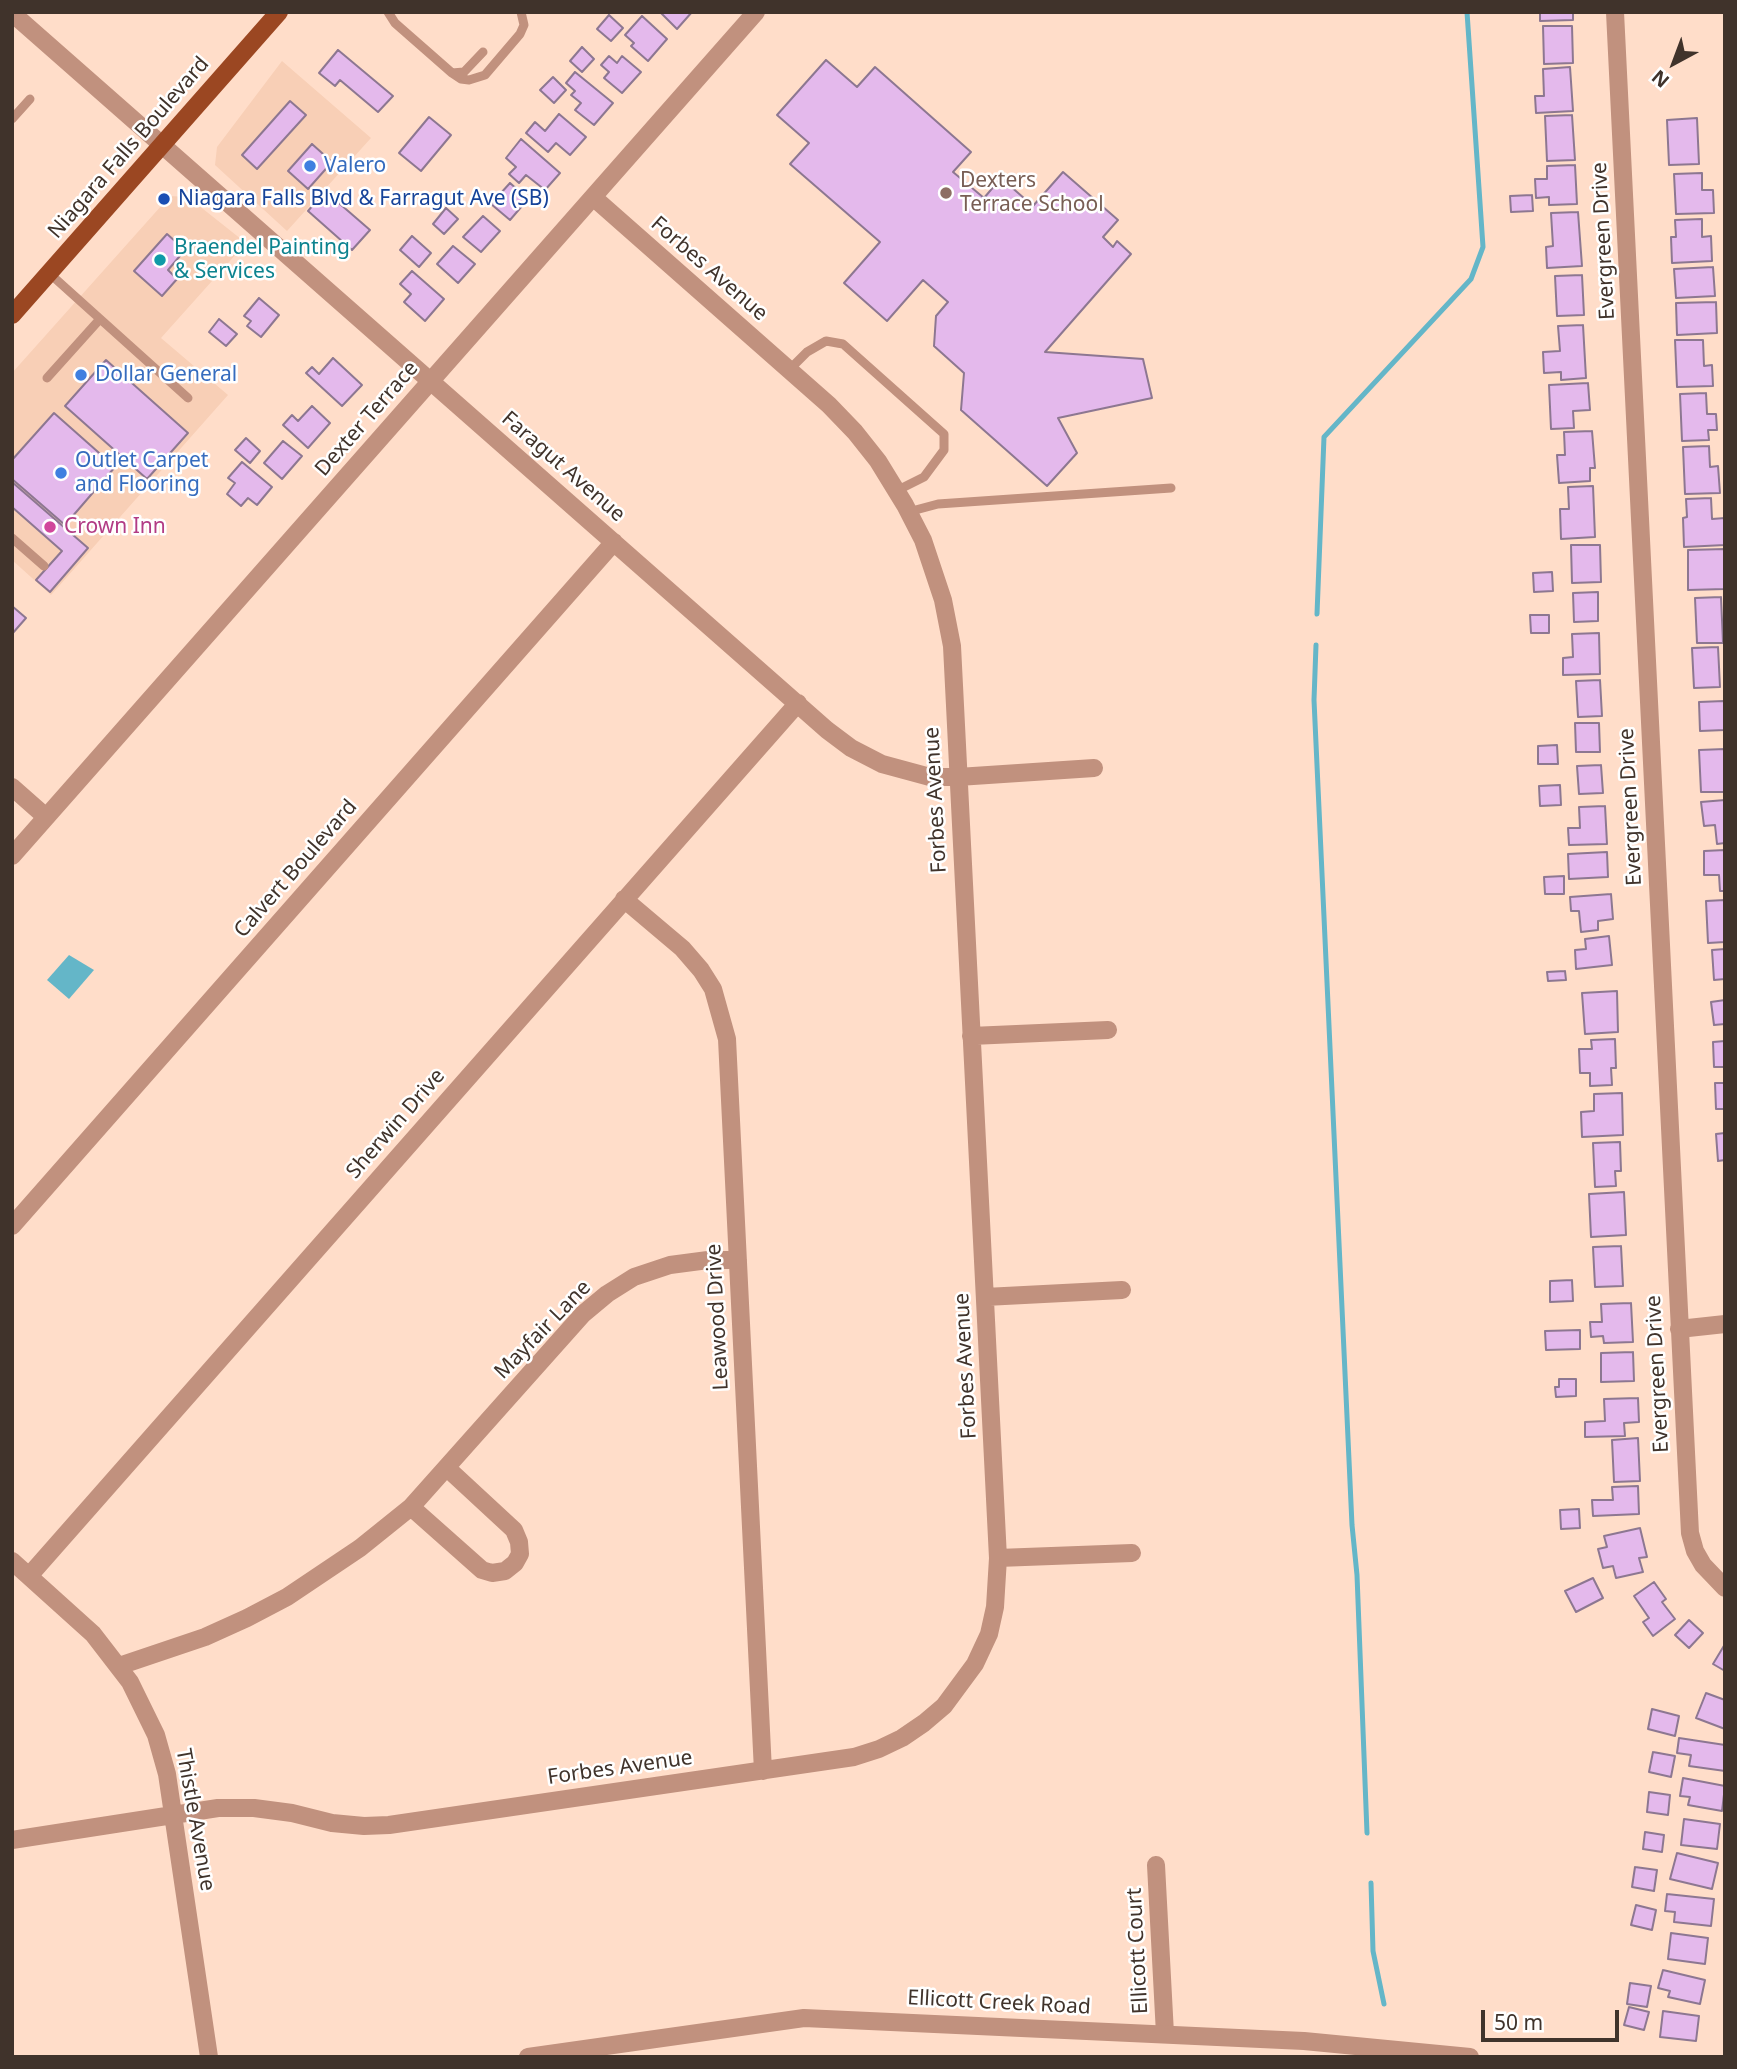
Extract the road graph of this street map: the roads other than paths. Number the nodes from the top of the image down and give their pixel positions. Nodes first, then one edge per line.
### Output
1 (279, 12) edge
2 (388, 12) edge
3 (521, 12) edge
4 (756, 12) edge
5 (1615, 12) edge
6 (15, 21) edge
7 (483, 51) dead end
8 (452, 73) junction
9 (30, 99) dead end
10 (12, 119) edge
11 (161, 146) junction
12 (593, 197) junction
13 (49, 274) junction
14 (12, 315) edge
15 (100, 319) junction
16 (789, 370) junction
17 (47, 378) dead end
18 (430, 381) junction
19 (188, 398) dead end
20 (1171, 488) dead end
21 (896, 491) junction
22 (908, 512) junction
23 (12, 538) edge
24 (614, 542) junction
25 (44, 566) dead end
26 (798, 703) junction
27 (1094, 768) dead end
28 (958, 777) junction
29 (12, 788) edge
30 (46, 817) junction
31 (12, 856) edge
32 (624, 899) junction
33 (1108, 1030) dead end
34 (971, 1036) junction
35 (12, 1226) edge
36 (738, 1260) junction
37 (1122, 1290) dead end
38 (985, 1297) junction
39 (1725, 1324) edge
40 (1679, 1329) junction
41 (447, 1468) junction
42 (411, 1507) junction
43 (1132, 1553) dead end
44 (998, 1558) junction
45 (12, 1561) edge
46 (29, 1576) junction
47 (1725, 1588) edge
48 (119, 1666) junction
49 (763, 1770) junction
50 (174, 1815) junction
51 (12, 1840) edge
52 (1156, 1865) dead end
53 (1165, 2034) junction
54 (209, 2057) edge
55 (528, 2057) edge
56 (1470, 2057) edge

1 - 11 main road, Niagara Falls Boulevard
2 - 8 lane
3 - 8 lane
4 - 12 street, Dexter Terrace
5 - 40 street, Evergreen Drive
6 - 11 street, Faragut Avenue
7 - 8 lane
9 - 10 lane
11 - 13 main road, Niagara Falls Boulevard
11 - 18 street, Faragut Avenue
12 - 16 street, Forbes Avenue
12 - 18 street, Dexter Terrace
13 - 14 main road, Niagara Falls Boulevard
13 - 15 lane
15 - 17 lane
15 - 19 lane
16 - 21 street, Forbes Avenue
16 - 21 lane
18 - 24 street, Faragut Avenue
18 - 30 street, Dexter Terrace
20 - 22 lane
21 - 22 street, Forbes Avenue
22 - 28 street, Forbes Avenue
23 - 25 lane
24 - 26 street, Faragut Avenue
24 - 35 street, Calvert Boulevard
26 - 28 street, Faragut Avenue
26 - 32 street, Sherwin Drive
27 - 28 street, Faragut Avenue
28 - 34 street, Forbes Avenue
29 - 30 street
30 - 31 street, Dexter Terrace
32 - 36 street, Leawood Drive
32 - 46 street, Sherwin Drive
33 - 34 street
34 - 38 street, Forbes Avenue
36 - 41 street, Mayfair Lane
36 - 49 street, Leawood Drive
37 - 38 street
38 - 44 street, Forbes Avenue
39 - 40 street
40 - 47 street, Evergreen Drive
41 - 42 street, Mayfair Lane
41 - 42 street
42 - 48 street, Mayfair Lane
43 - 44 street
44 - 49 street, Forbes Avenue
45 - 46 street, Thistle Avenue
46 - 48 street, Thistle Avenue
48 - 50 street, Thistle Avenue
49 - 50 street, Forbes Avenue
50 - 51 street, Forbes Avenue
50 - 54 street, Thistle Avenue
52 - 53 street, Ellicott Court
53 - 55 street, Ellicott Creek Road
53 - 56 street, Ellicott Creek Road

